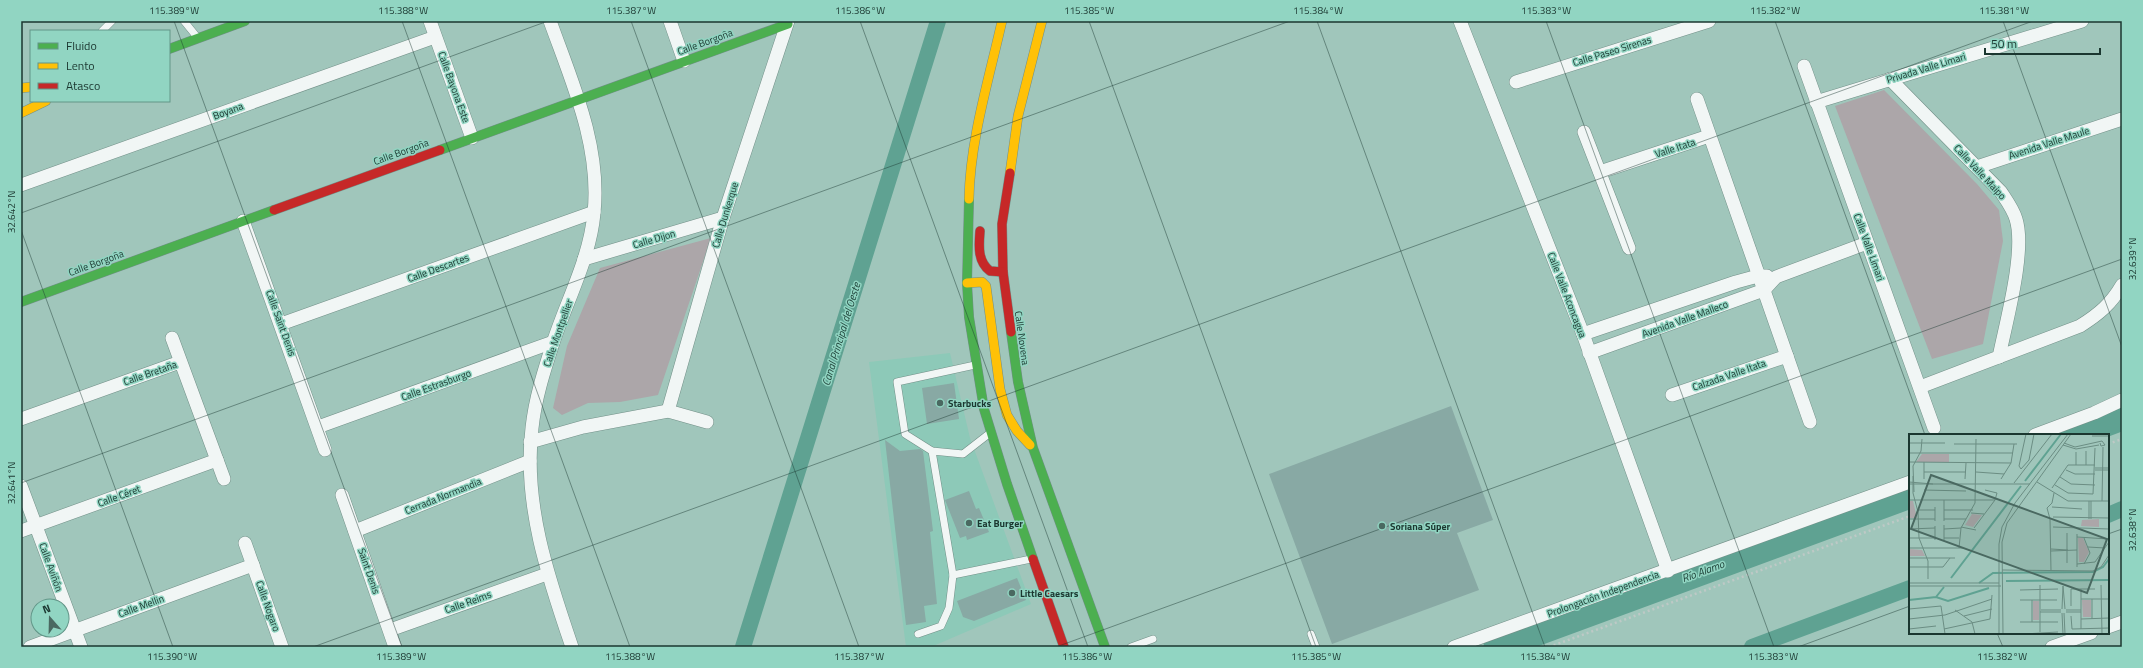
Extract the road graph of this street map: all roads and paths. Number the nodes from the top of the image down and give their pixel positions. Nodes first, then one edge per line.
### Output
1 (112, 21) edge
2 (184, 21) edge
3 (245, 21) edge
4 (430, 21) edge
5 (550, 21) edge
6 (670, 21) edge
7 (1002, 21) edge
8 (1042, 21) edge
9 (1460, 21) edge
10 (1709, 21) edge
11 (2082, 21) edge
12 (788, 22) edge
13 (103, 30) edge
14 (435, 37) junction
15 (198, 38) junction
16 (170, 49) edge
17 (684, 61) junction
18 (1804, 66) dead end
19 (1890, 79) junction
20 (989, 82) junction
21 (1516, 82) dead end
22 (993, 97) dead end
23 (578, 99) junction
24 (1697, 99) dead end
25 (44, 102) edge
26 (1816, 102) junction
27 (21, 113) edge
28 (2122, 119) edge
29 (1584, 132) dead end
30 (1709, 136) junction
31 (472, 138) junction
32 (1977, 167) junction
33 (1600, 172) junction
34 (21, 185) edge
35 (594, 212) junction
36 (723, 218) junction
37 (243, 220) junction
38 (980, 221) dead end
39 (1867, 243) junction
40 (1629, 248) dead end
41 (584, 259) junction
42 (1003, 272) junction
43 (1758, 276) junction
44 (1776, 277) junction
45 (967, 283) junction
46 (2122, 285) edge
47 (1764, 290) junction
48 (21, 301) edge
49 (281, 324) junction
50 (1583, 334) junction
51 (172, 338) dead end
52 (553, 342) junction
53 (1590, 353) junction
54 (1787, 356) junction
55 (1998, 357) junction
56 (180, 362) junction
57 (975, 365) junction
58 (1920, 387) junction
59 (1672, 395) dead end
60 (2122, 400) edge
61 (668, 411) junction
62 (21, 420) edge
63 (707, 422) dead end
64 (1810, 422) dead end
65 (318, 427) junction
66 (1934, 428) dead end
67 (990, 432) junction
68 (2038, 434) edge
69 (2122, 439) edge
70 (530, 442) junction
71 (2109, 444) edge
72 (1033, 448) junction
73 (325, 450) dead end
74 (932, 451) junction
75 (217, 460) junction
76 (530, 461) junction
77 (224, 479) dead end
78 (1909, 482) edge
79 (21, 486) edge
80 (342, 496) dead end
81 (1909, 516) edge
82 (36, 525) junction
83 (21, 531) edge
84 (355, 531) junction
85 (245, 543) dead end
86 (1033, 559) junction
87 (253, 565) junction
88 (1668, 571) junction
89 (547, 574) junction
90 (952, 575) junction
91 (2122, 622) edge
92 (2109, 627) edge
93 (390, 630) junction
94 (74, 631) junction
95 (918, 634) dead end
96 (1311, 634) dead end
97 (2088, 634) edge
98 (1060, 636) junction
99 (1153, 640) dead end
100 (2057, 646) edge
101 (30, 647) edge
102 (81, 647) edge
103 (282, 647) edge
104 (395, 647) edge
105 (572, 647) edge
106 (1054, 647) edge
107 (1064, 647) edge
108 (1105, 647) edge
109 (1131, 647) edge
110 (1316, 647) edge
111 (1454, 647) edge
112 (1549, 647) edge

1 - 13 lane
2 - 15 lane
3 - 15 main road
4 - 14 street, Calle Bayona Este
5 - 23 street, Calle Montpellier
6 - 17 street
7 - 20 main road
8 - 42 main road, Calle Novena
9 - 50 street, Calle Valle Aconcagua
10 - 21 street, Calle Paseo Sirenas
11 - 19 street, Privada Valle Limari
12 - 17 main road, Calle Borgoña
12 - 36 street, Calle Dunkerque
14 - 31 street, Calle Bayona Este
14 - 34 street, Boyana
15 - 16 main road
17 - 23 main road, Calle Borgoña
18 - 26 street, Calle Valle Limari
19 - 26 street, Privada Valle Limari
19 - 32 street, Calle Valle Maipo
20 - 22 main road
20 - 45 main road
23 - 31 main road, Calle Borgoña
23 - 35 street, Calle Montpellier
24 - 30 street
25 - 27 main road
26 - 39 street, Calle Valle Limari
28 - 32 street, Avenida Valle Maule
29 - 33 street
30 - 33 street, Valle Itata
30 - 43 street, Valle Itata
31 - 37 main road, Calle Borgoña
32 - 55 street, Calle Valle Maipo
33 - 40 street
35 - 41 street, Calle Montpellier
35 - 49 street, Calle Descartes
36 - 41 street, Calle Dijon
36 - 61 street, Calle Dunkerque
37 - 48 main road, Calle Borgoña
37 - 49 street, Calle Saint Denis
38 - 42 main road
39 - 44 street, Avenida Valle Malleco
39 - 58 street, Calle Valle Limari
41 - 52 street, Calle Montpellier
42 - 72 main road, Calle Novena
43 - 44 street, Avenida Valle Malleco
43 - 47 street
43 - 50 street, Avenida Valle Malleco
44 - 47 street, Avenida Valle Malleco
45 - 57 main road
45 - 72 main road
46 - 55 street
47 - 53 street, Avenida Valle Malleco
47 - 54 street
49 - 65 street, Calle Saint Denis
50 - 53 street, Calle Valle Aconcagua
51 - 56 street
52 - 65 street, Calle Estrasburgo
52 - 70 street, Calle Montpellier
53 - 88 street, Calle Valle Aconcagua
54 - 59 street, Calzada Valle Itata
54 - 64 street
55 - 58 street
56 - 62 street, Calle Bretaña
56 - 75 street, Calle Bretaña
57 - 67 main road
57 - 74 lane
58 - 66 street, Calle Valle Limari
60 - 68 street
61 - 63 street
61 - 70 street
65 - 73 street, Calle Saint Denis
67 - 74 lane
67 - 86 main road
69 - 71 path
70 - 76 street, Calle Montpellier
72 - 108 main road, Calle Novena
74 - 90 lane
75 - 77 street, Calle Bretaña
75 - 82 street, Calle Céret
76 - 84 street, Cerrada Normandia
76 - 89 street, Calle Montpellier
78 - 88 street, Prolongación Independencia
79 - 82 street, Calle Aviñón
80 - 84 street, Saint Denis
81 - 112 path
82 - 83 street, Calle Céret
82 - 94 street, Calle Aviñón
84 - 93 street, Saint Denis
85 - 87 street, Calle Nogaro
86 - 90 lane
86 - 98 main road
87 - 94 street, Calle Mellin
87 - 103 street, Calle Nogaro
88 - 111 street, Prolongación Independencia
89 - 93 street, Calle Reims
89 - 105 street, Calle Montpellier
90 - 95 lane
91 - 92 street
93 - 104 street, Saint Denis
94 - 101 street, Calle Mellin
94 - 102 street, Calle Aviñón
96 - 110 lane
97 - 100 street
98 - 106 lane
98 - 107 main road
99 - 109 lane

